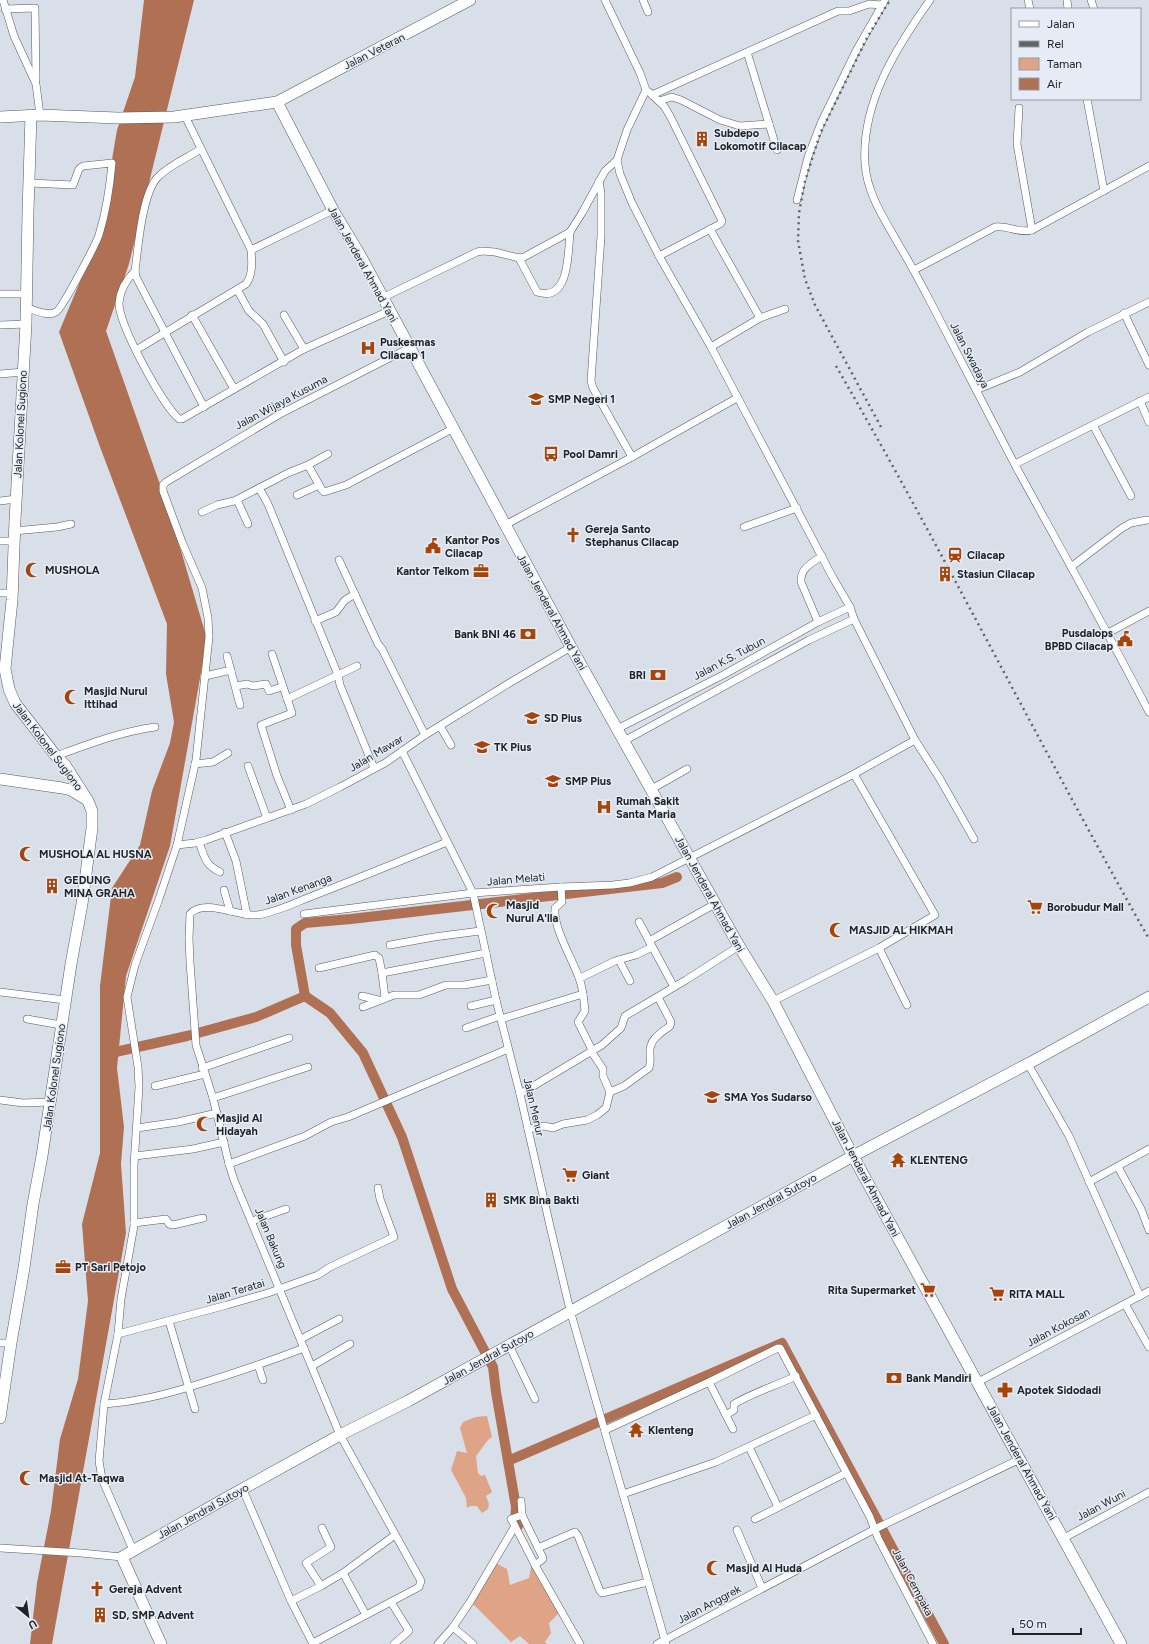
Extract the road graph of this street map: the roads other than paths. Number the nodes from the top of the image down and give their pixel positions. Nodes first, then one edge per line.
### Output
1 (2, 0) edge
2 (470, 0) edge
3 (605, 0) edge
4 (643, 0) edge
5 (930, 0) edge
6 (883, 2) edge
7 (5, 9) junction
8 (648, 12) dead end
9 (747, 52) junction
10 (36, 84) junction
11 (646, 90) junction
12 (652, 95) junction
13 (1087, 100) edge
14 (659, 101) junction
15 (277, 102) junction
16 (1019, 108) dead end
17 (36, 115) junction
18 (0, 116) edge
19 (179, 117) junction
20 (769, 124) junction
21 (202, 149) junction
22 (777, 150) dead end
23 (617, 160) junction
24 (1148, 168) edge
25 (599, 181) junction
26 (30, 183) junction
27 (1104, 191) junction
28 (796, 200) dead end
29 (333, 210) junction
30 (710, 229) junction
31 (1032, 230) junction
32 (570, 232) junction
33 (251, 250) junction
34 (659, 256) junction
35 (519, 258) junction
36 (914, 270) junction
37 (135, 271) junction
38 (238, 291) junction
39 (0, 294) edge
40 (27, 294) junction
41 (382, 298) junction
42 (1149, 302) edge
43 (26, 308) junction
44 (785, 309) dead end
45 (389, 311) junction
46 (1124, 313) junction
47 (284, 314) dead end
48 (192, 315) junction
49 (760, 318) junction
50 (26, 324) junction
51 (0, 325) edge
52 (164, 332) junction
53 (710, 347) junction
54 (409, 348) junction
55 (304, 349) junction
56 (136, 350) junction
57 (284, 362) junction
58 (1149, 365) edge
59 (24, 372) junction
60 (0, 374) edge
61 (234, 389) junction
62 (976, 390) junction
63 (1149, 397) edge
64 (737, 398) junction
65 (1140, 401) junction
66 (204, 407) junction
67 (1149, 422) edge
68 (1093, 425) junction
69 (454, 428) junction
70 (328, 454) dead end
71 (632, 457) junction
72 (1015, 464) junction
73 (308, 465) junction
74 (319, 485) junction
75 (259, 488) junction
76 (297, 495) dead end
77 (1131, 496) dead end
78 (16, 499) junction
79 (237, 500) junction
80 (0, 501) edge
81 (797, 508) junction
82 (202, 512) dead end
83 (1147, 520) dead end
84 (71, 524) dead end
85 (248, 524) dead end
86 (505, 524) junction
87 (744, 528) dead end
88 (14, 536) junction
89 (0, 541) edge
90 (822, 556) junction
91 (339, 560) dead end
92 (1071, 567) junction
93 (0, 593) edge
94 (12, 593) junction
95 (355, 594) junction
96 (850, 607) junction
97 (1149, 611) edge
98 (854, 619) junction
99 (315, 621) junction
100 (818, 622) junction
101 (1108, 633) junction
102 (571, 647) junction
103 (272, 654) dead end
104 (227, 656) dead end
105 (357, 666) dead end
106 (231, 670) junction
107 (338, 675) junction
108 (723, 675) junction
109 (205, 676) junction
110 (728, 684) junction
111 (236, 686) junction
112 (282, 687) junction
113 (1146, 697) edge
114 (287, 699) junction
115 (240, 705) dead end
116 (1149, 712) edge
117 (440, 726) junction
118 (155, 727) dead end
119 (617, 729) junction
120 (425, 735) junction
121 (915, 740) junction
122 (624, 741) junction
123 (451, 745) dead end
124 (402, 751) junction
125 (228, 753) dead end
126 (56, 756) junction
127 (196, 764) junction
128 (248, 766) dead end
129 (66, 768) junction
130 (374, 768) junction
131 (687, 769) dead end
132 (854, 774) junction
133 (0, 779) edge
134 (54, 786) junction
135 (650, 790) junction
136 (88, 801) junction
137 (291, 810) junction
138 (267, 818) junction
139 (225, 832) junction
140 (974, 839) dead end
141 (199, 842) junction
142 (447, 842) junction
143 (177, 845) junction
144 (690, 858) junction
145 (220, 872) dead end
146 (224, 890) dead end
147 (561, 890) junction
148 (473, 895) junction
149 (715, 904) junction
150 (230, 911) junction
151 (304, 914) dead end
152 (247, 915) junction
153 (639, 922) dead end
154 (480, 930) junction
155 (650, 944) junction
156 (390, 945) dead end
157 (739, 946) junction
158 (878, 948) junction
159 (486, 953) junction
160 (619, 960) junction
161 (319, 968) dead end
162 (382, 973) junction
163 (580, 978) junction
164 (492, 980) junction
165 (630, 981) dead end
166 (674, 987) junction
167 (0, 992) edge
168 (583, 994) junction
169 (362, 996) dead end
170 (658, 997) junction
171 (1149, 997) edge
172 (382, 999) junction
173 (65, 1000) junction
174 (496, 1000) junction
175 (773, 1001) junction
176 (907, 1005) dead end
177 (471, 1006) dead end
178 (363, 1007) dead end
179 (500, 1018) junction
180 (28, 1019) dead end
181 (61, 1025) junction
182 (194, 1026) joint
183 (466, 1028) dead end
184 (289, 1038) dead end
185 (508, 1049) junction
186 (592, 1051) junction
187 (1028, 1064) junction
188 (308, 1067) dead end
189 (203, 1071) junction
190 (155, 1086) dead end
191 (610, 1092) junction
192 (520, 1094) junction
193 (213, 1098) junction
194 (0, 1100) edge
195 (50, 1102) junction
196 (217, 1113) junction
197 (137, 1128) junction
198 (528, 1129) junction
199 (224, 1142) junction
200 (1149, 1149) edge
201 (135, 1156) junction
202 (853, 1156) junction
203 (229, 1164) junction
204 (1118, 1167) junction
205 (1089, 1182) junction
206 (378, 1188) dead end
207 (286, 1209) dead end
208 (203, 1218) dead end
209 (252, 1221) junction
210 (134, 1223) junction
211 (1149, 1230) edge
212 (280, 1288) junction
213 (1149, 1291) edge
214 (1140, 1296) junction
215 (1125, 1304) junction
216 (570, 1310) junction
217 (339, 1320) dead end
218 (169, 1321) junction
219 (118, 1334) junction
220 (301, 1339) junction
221 (5, 1343) edge
222 (350, 1344) dead end
223 (509, 1345) junction
224 (1149, 1347) edge
225 (304, 1348) junction
226 (258, 1365) junction
227 (312, 1366) junction
228 (796, 1376) junction
229 (263, 1380) dead end
230 (709, 1382) junction
231 (978, 1382) junction
232 (187, 1388) junction
233 (535, 1399) dead end
234 (104, 1404) junction
235 (195, 1409) dead end
236 (726, 1415) junction
237 (816, 1415) junction
238 (0, 1418) edge
239 (733, 1429) dead end
240 (605, 1430) junction
241 (340, 1435) junction
242 (749, 1447) junction
243 (1020, 1459) junction
244 (846, 1472) junction
245 (243, 1490) junction
246 (1149, 1492) edge
247 (623, 1494) junction
248 (521, 1500) dead end
249 (778, 1507) junction
250 (519, 1516) junction
251 (755, 1519) dead end
252 (515, 1526) junction
253 (322, 1528) dead end
254 (879, 1528) junction
255 (737, 1530) dead end
256 (395, 1535) junction
257 (1064, 1538) junction
258 (0, 1548) edge
259 (538, 1548) junction
260 (133, 1550) junction
261 (122, 1557) junction
262 (538, 1562) junction
263 (343, 1573) junction
264 (648, 1582) junction
265 (321, 1586) junction
266 (762, 1588) junction
267 (291, 1601) junction
268 (390, 1602) junction
269 (366, 1615) junction
270 (453, 1627) junction
271 (665, 1642) edge
272 (161, 1644) edge
273 (313, 1644) edge
274 (394, 1644) edge
275 (438, 1644) edge
276 (473, 1644) edge
277 (580, 1644) edge
278 (657, 1644) edge
279 (933, 1644) edge
280 (1121, 1644) edge

1 - 7 street
2 - 15 main road, Jalan Veteran
3 - 11 street
4 - 8 street
5 - 36 street, Jalan Swadaya
6 - 9 street
6 - 28 street
7 - 10 street
7 - 10 street
9 - 12 street
9 - 20 street
10 - 17 street
11 - 12 street
11 - 23 street
12 - 14 street
13 - 27 street
14 - 20 street
14 - 30 street
15 - 19 main road, Jalan Veteran
15 - 29 main road, Jalan Jenderal Ahmad Yani
16 - 31 street
17 - 18 main road, Jalan Veteran
17 - 19 main road, Jalan Veteran
17 - 26 main road, Jalan Kolonel Sugiono
19 - 21 street
20 - 22 street
21 - 33 street
21 - 37 street
23 - 25 street
23 - 34 street
24 - 27 street
25 - 32 street
25 - 71 street
26 - 40 main road, Jalan Kolonel Sugiono
26 - 43 street
27 - 31 street
29 - 33 street
29 - 41 main road, Jalan Jenderal Ahmad Yani
30 - 34 street
30 - 49 street
31 - 36 street
32 - 35 street
32 - 35 street
33 - 38 street
34 - 53 street
35 - 41 street
36 - 62 street, Jalan Swadaya
37 - 52 street
37 - 56 street
38 - 48 street
38 - 57 street
39 - 40 street
40 - 43 main road, Jalan Kolonel Sugiono
41 - 45 main road, Jalan Jenderal Ahmad Yani
42 - 46 street
43 - 50 main road, Jalan Kolonel Sugiono
44 - 49 street
45 - 54 main road, Jalan Jenderal Ahmad Yani
45 - 55 street
46 - 58 street
46 - 62 street
47 - 55 street
48 - 52 street
48 - 61 street
49 - 53 street
50 - 51 street
50 - 59 main road, Jalan Kolonel Sugiono
52 - 56 street
52 - 66 street
53 - 64 street
54 - 69 main road, Jalan Jenderal Ahmad Yani
54 - 109 street, Jalan Wijaya Kusuma
55 - 57 street
56 - 66 street
57 - 61 street
59 - 60 street
59 - 78 main road, Jalan Kolonel Sugiono
61 - 66 street
62 - 72 street, Jalan Swadaya
63 - 65 street
64 - 71 street
64 - 81 street
65 - 67 street
65 - 68 street
68 - 72 street
68 - 77 street
69 - 74 street
69 - 86 main road, Jalan Jenderal Ahmad Yani
70 - 73 street
71 - 86 street
72 - 92 street, Jalan Swadaya
73 - 74 street
73 - 75 street
74 - 76 street
75 - 79 street
75 - 99 street
78 - 80 street
78 - 88 main road, Jalan Kolonel Sugiono
79 - 82 street
79 - 85 street
81 - 87 street
81 - 90 street
83 - 92 street
84 - 88 street
86 - 102 main road, Jalan Jenderal Ahmad Yani
88 - 89 street
88 - 94 main road, Jalan Kolonel Sugiono
90 - 96 street
90 - 100 street
91 - 95 street
92 - 101 street, Jalan Swadaya
93 - 94 street
94 - 126 main road, Jalan Kolonel Sugiono
95 - 99 street
95 - 120 street
96 - 98 street
96 - 100 street, Jalan K.S. Tubun
97 - 101 street
98 - 110 street, Jalan K.S. Tubun
98 - 121 street
99 - 107 street
100 - 108 street, Jalan K.S. Tubun
101 - 113 street, Jalan Swadaya
102 - 117 street, Jalan Mawar
102 - 119 main road, Jalan Jenderal Ahmad Yani
103 - 112 street
104 - 106 street
105 - 107 street
106 - 109 street
106 - 111 street
107 - 114 street
107 - 130 street
108 - 110 street
108 - 119 street, Jalan K.S. Tubun
109 - 127 street
110 - 122 street, Jalan K.S. Tubun
111 - 112 street
111 - 115 street
112 - 114 street
113 - 116 street, Jalan Swadaya
114 - 137 street
117 - 120 street, Jalan Mawar
117 - 123 street
118 - 126 street
119 - 122 main road, Jalan Jenderal Ahmad Yani
120 - 124 street, Jalan Mawar
121 - 132 street, Jalan Melati
121 - 140 street
122 - 135 main road, Jalan Jenderal Ahmad Yani
124 - 130 street, Jalan Mawar
124 - 142 street, Jalan Melati
125 - 127 street
126 - 129 main road, Jalan Kolonel Sugiono
127 - 143 street
128 - 138 street
129 - 134 main road
129 - 136 main road, Jalan Kolonel Sugiono
130 - 137 street, Jalan Mawar
131 - 135 street
132 - 144 street, Jalan Melati
132 - 158 street
133 - 134 main road
134 - 136 main road
135 - 144 main road, Jalan Jenderal Ahmad Yani
136 - 173 main road, Jalan Kolonel Sugiono
137 - 138 street, Jalan Mawar
138 - 139 street, Jalan Mawar
139 - 141 street, Jalan Mawar
139 - 152 street
141 - 143 street, Jalan Mawar
141 - 145 street
142 - 148 street, Jalan Melati
142 - 152 street, Jalan Kenanga
143 - 197 street
144 - 147 street, Jalan Melati
144 - 149 main road, Jalan Jenderal Ahmad Yani
146 - 150 street
147 - 148 street, Jalan Melati
147 - 163 street
148 - 151 street
148 - 154 street, Jalan Menur
149 - 155 street
149 - 157 main road, Jalan Jenderal Ahmad Yani
150 - 152 street, Jalan Kenanga
150 - 182 street, Jalan Kenanga
153 - 155 street
154 - 156 street
154 - 159 street, Jalan Menur
155 - 160 street
155 - 166 street
157 - 166 street
157 - 175 main road, Jalan Jenderal Ahmad Yani
158 - 175 street
158 - 176 street
159 - 162 street
159 - 164 street, Jalan Menur
160 - 163 street
160 - 165 street
161 - 162 street
162 - 172 street
163 - 168 street
164 - 172 street
164 - 174 street, Jalan Menur
166 - 170 street
167 - 173 street
168 - 179 street
168 - 186 street
169 - 172 street
170 - 186 street
170 - 191 street
171 - 187 main road, Jalan Jendral Sutoyo
172 - 178 street
173 - 181 main road, Jalan Kolonel Sugiono
174 - 177 street
174 - 179 street, Jalan Menur
175 - 202 main road, Jalan Jenderal Ahmad Yani
179 - 183 street
179 - 185 street, Jalan Menur
180 - 181 street
181 - 195 main road, Jalan Kolonel Sugiono
182 - 189 street, Jalan Bakung
184 - 189 street
185 - 192 street, Jalan Menur
185 - 203 street
186 - 191 street
186 - 192 street
187 - 202 main road, Jalan Jendral Sutoyo
187 - 205 street
188 - 193 street
189 - 190 street
189 - 193 street, Jalan Bakung
191 - 198 street
192 - 198 street, Jalan Menur
193 - 196 street, Jalan Bakung
194 - 195 street
195 - 221 main road, Jalan Kolonel Sugiono
196 - 197 street
196 - 199 street, Jalan Bakung
197 - 201 street
198 - 216 street, Jalan Menur
199 - 201 street
199 - 203 street, Jalan Bakung
200 - 204 street
201 - 210 street
202 - 216 main road, Jalan Jendral Sutoyo
202 - 231 main road, Jalan Jenderal Ahmad Yani
203 - 209 street, Jalan Bakung
204 - 205 street
204 - 211 street
205 - 214 street
206 - 212 street, Jalan Teratai
207 - 209 street
208 - 210 street
209 - 212 street, Jalan Bakung
210 - 219 street
212 - 218 street, Jalan Teratai
212 - 220 street, Jalan Bakung
213 - 214 street, Jalan Kokosan
214 - 215 street, Jalan Kokosan
215 - 224 street
215 - 231 street, Jalan Kokosan
216 - 223 main road, Jalan Jendral Sutoyo
216 - 240 street, Jalan Menur
217 - 220 street
218 - 219 street, Jalan Teratai
218 - 232 street
219 - 234 street
220 - 225 street, Jalan Bakung
221 - 238 main road, Jalan Kolonel Sugiono
222 - 227 street
223 - 233 street
223 - 241 main road, Jalan Jendral Sutoyo
225 - 226 street
225 - 227 street, Jalan Bakung
226 - 229 street
226 - 232 street
227 - 241 street, Jalan Bakung
228 - 230 street, Jalan Cempaka
228 - 236 street
228 - 237 street, Jalan Cempaka
230 - 236 street
230 - 240 street
231 - 243 main road, Jalan Jenderal Ahmad Yani
232 - 234 street
232 - 235 street
234 - 260 street
236 - 239 street
237 - 242 street
237 - 244 street, Jalan Cempaka
240 - 247 street, Jalan Menur
241 - 245 main road, Jalan Jendral Sutoyo
241 - 256 street, Jalan Bakung
242 - 247 street
242 - 249 street
243 - 254 street, Jalan Anggrek
243 - 257 main road, Jalan Jenderal Ahmad Yani
244 - 249 street
244 - 254 street, Jalan Cempaka
245 - 260 main road, Jalan Jendral Sutoyo
245 - 267 street
246 - 257 street, Jalan Wuni
247 - 264 street, Jalan Menur
248 - 250 street
249 - 251 street
250 - 252 street
250 - 259 street
252 - 262 street
252 - 270 street
253 - 265 street
254 - 266 street, Jalan Anggrek
254 - 279 street, Jalan Cempaka
255 - 266 street
256 - 263 street
256 - 268 street, Jalan Bakung
257 - 280 main road, Jalan Jenderal Ahmad Yani
258 - 261 street
259 - 262 street
259 - 264 street
260 - 261 main road, Jalan Jendral Sutoyo
261 - 272 main road
262 - 277 street
263 - 265 street
263 - 269 street
264 - 271 street, Jalan Menur
265 - 267 street
266 - 271 street, Jalan Anggrek
267 - 273 street
268 - 269 street
268 - 274 street
269 - 273 street
270 - 275 street
270 - 276 street
271 - 278 street, Jalan Anggrek

